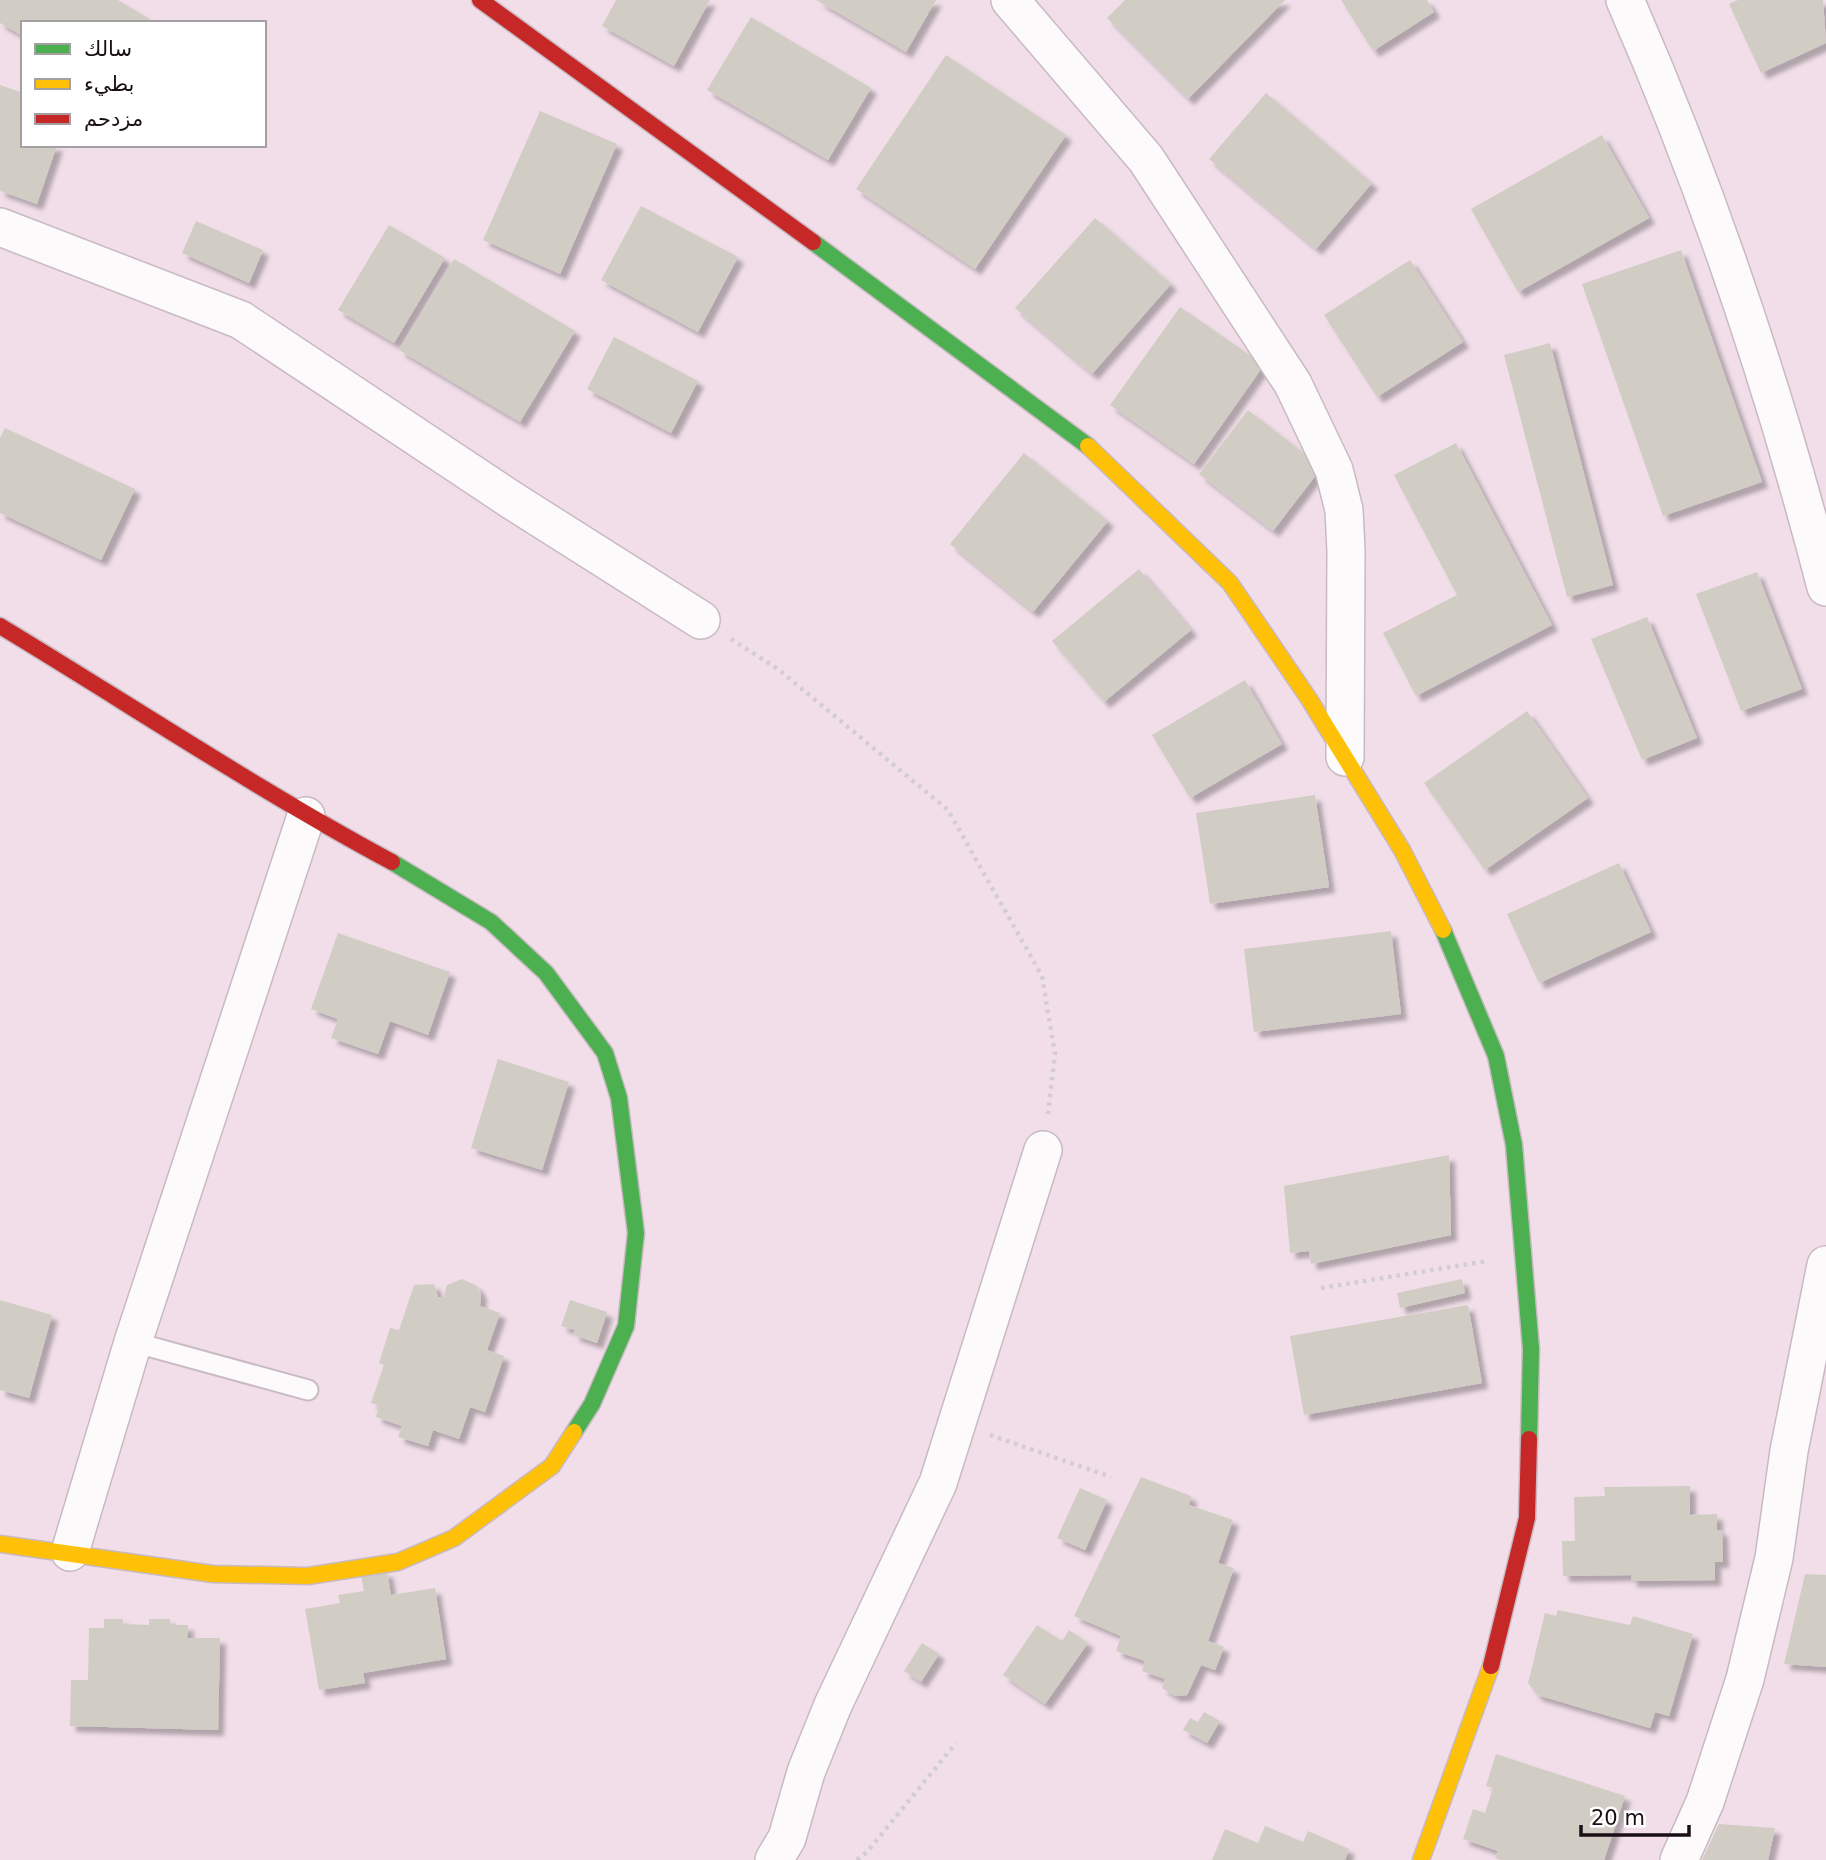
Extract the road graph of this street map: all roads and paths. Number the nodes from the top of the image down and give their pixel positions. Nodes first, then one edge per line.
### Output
1 (480, 0) edge
2 (1010, 0) edge
3 (1625, 0) edge
4 (0, 227) edge
5 (1826, 587) edge
6 (701, 620) joint
7 (0, 626) edge
8 (1345, 757) junction
9 (306, 816) junction
10 (1044, 1150) joint
11 (1524, 1255) junction
12 (1826, 1265) edge
13 (1321, 1288) dead end
14 (133, 1342) junction
15 (308, 1390) dead end
16 (956, 1423) junction
17 (1111, 1477) dead end
18 (0, 1544) edge
19 (70, 1552) junction
20 (956, 1743) dead end
21 (774, 1860) edge
22 (857, 1860) edge
23 (1421, 1860) edge
24 (1679, 1860) edge

1 - 8 street
2 - 8 street
3 - 5 street
4 - 6 street
6 - 10 path
7 - 9 street
8 - 11 street
9 - 14 street
9 - 19 street
10 - 16 street
11 - 13 path
11 - 23 street
12 - 24 street
14 - 15 lane
14 - 19 street
16 - 17 path
16 - 21 street
18 - 19 street
20 - 22 path

